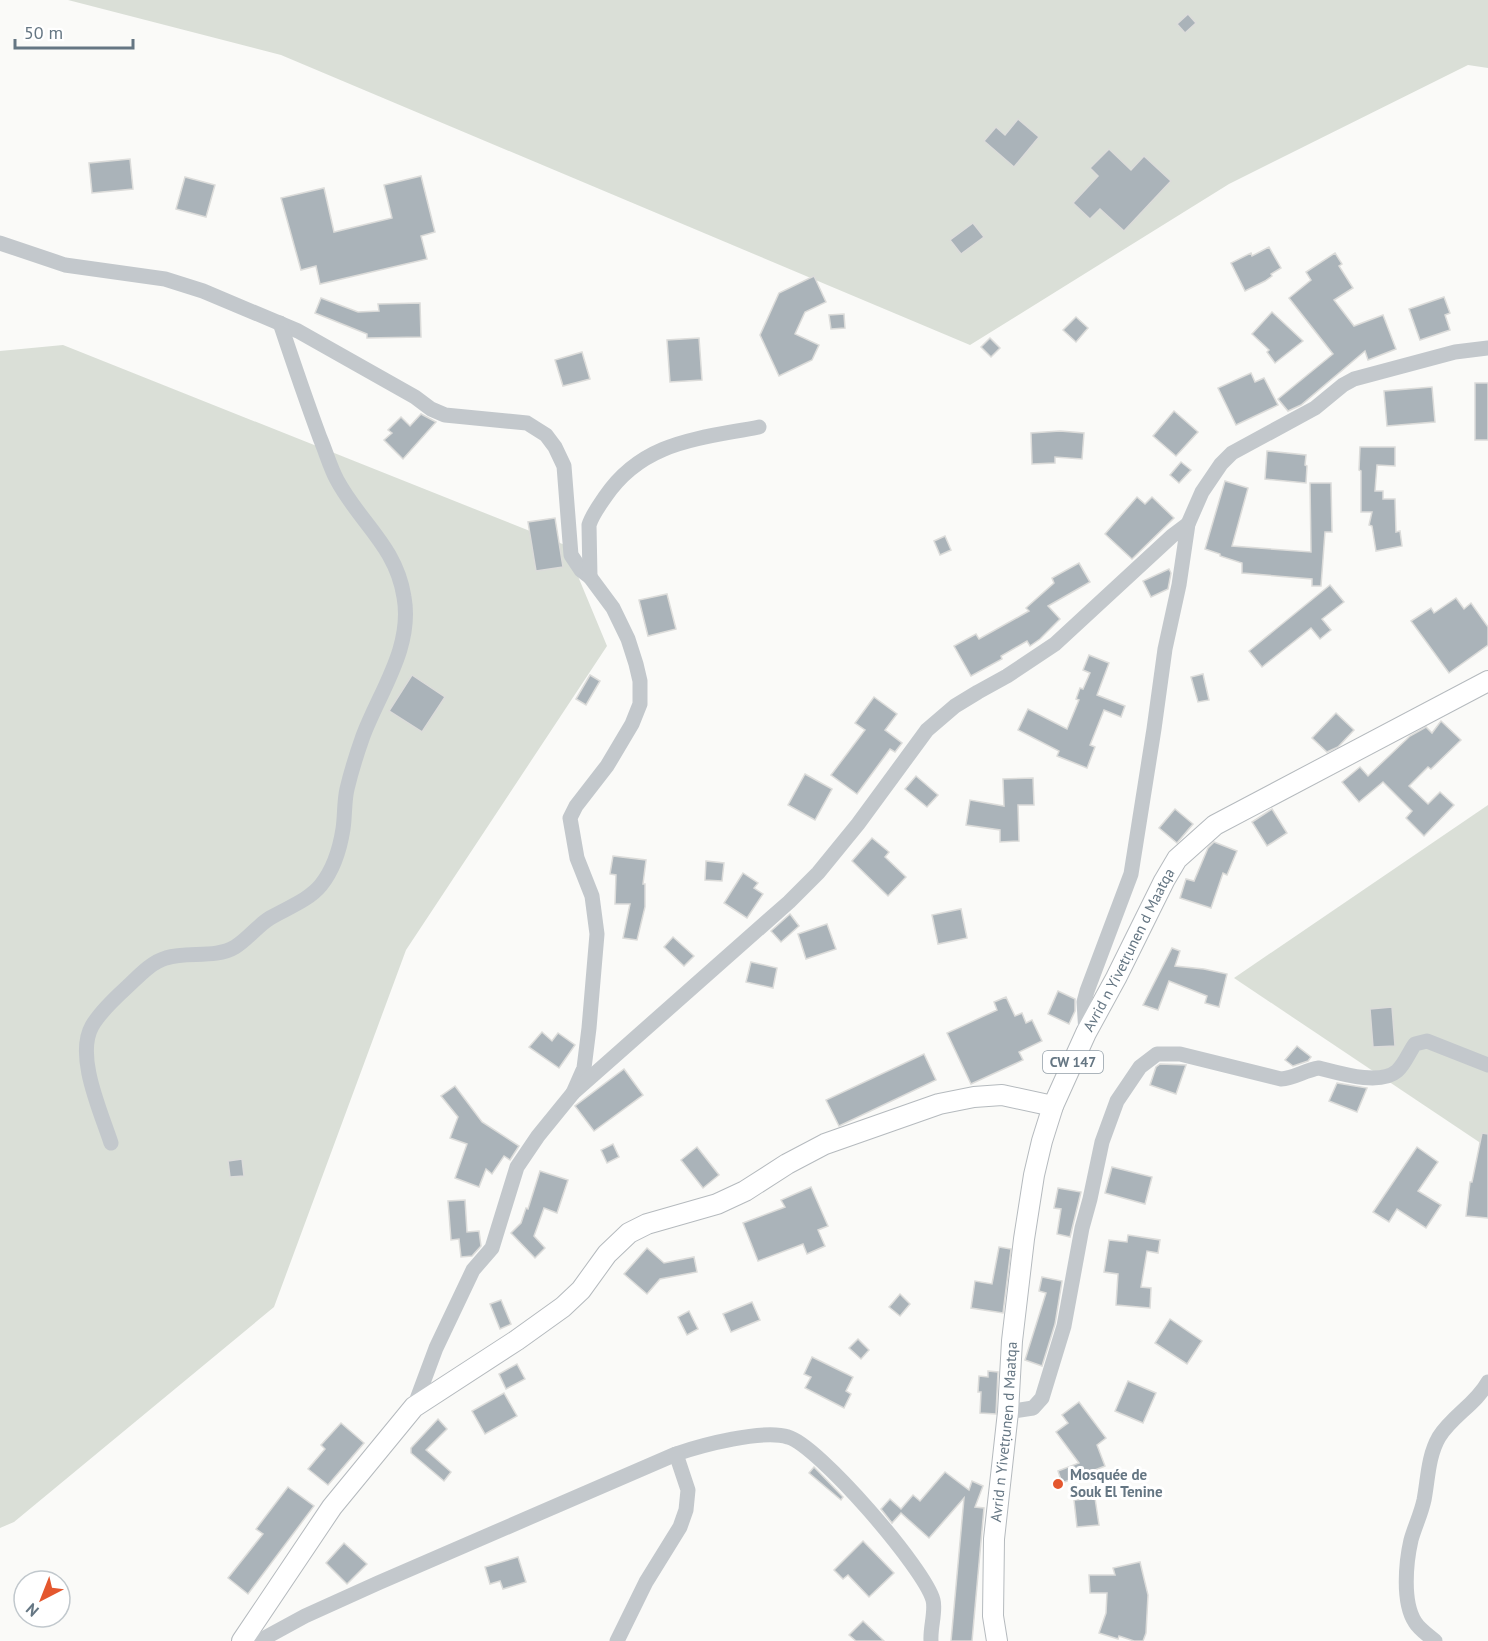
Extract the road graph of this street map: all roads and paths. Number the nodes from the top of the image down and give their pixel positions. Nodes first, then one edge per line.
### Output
1 (0, 243) edge
2 (280, 323) junction
3 (1488, 348) edge
4 (759, 427) dead end
5 (1188, 524) junction
6 (590, 577) junction
7 (1488, 681) edge
8 (1086, 1032) junction
9 (1488, 1065) edge
10 (573, 1093) junction
11 (1053, 1106) junction
12 (111, 1143) dead end
13 (1488, 1382) edge
14 (414, 1407) junction
15 (1008, 1412) junction
16 (676, 1454) junction
17 (242, 1641) edge
18 (259, 1641) edge
19 (617, 1641) edge
20 (931, 1641) edge
21 (997, 1641) edge
22 (1435, 1641) edge

1 - 2 street
2 - 6 street
2 - 12 street
3 - 5 street
4 - 6 street
5 - 8 street
5 - 10 street
6 - 10 street
7 - 8 main road, Avrid n Yivetṛunen d Maatqa / CW 147
8 - 11 main road, Avrid n Yivetṛunen d Maatqa / CW 147
9 - 15 street
10 - 14 street
11 - 14 main road
11 - 15 main road, Avrid n Yivetṛunen d Maatqa / CW 147
13 - 22 street
14 - 17 main road
15 - 21 main road, Avrid n Yivetṛunen d Maatqa / CW 147
16 - 18 street
16 - 19 street
16 - 20 street

